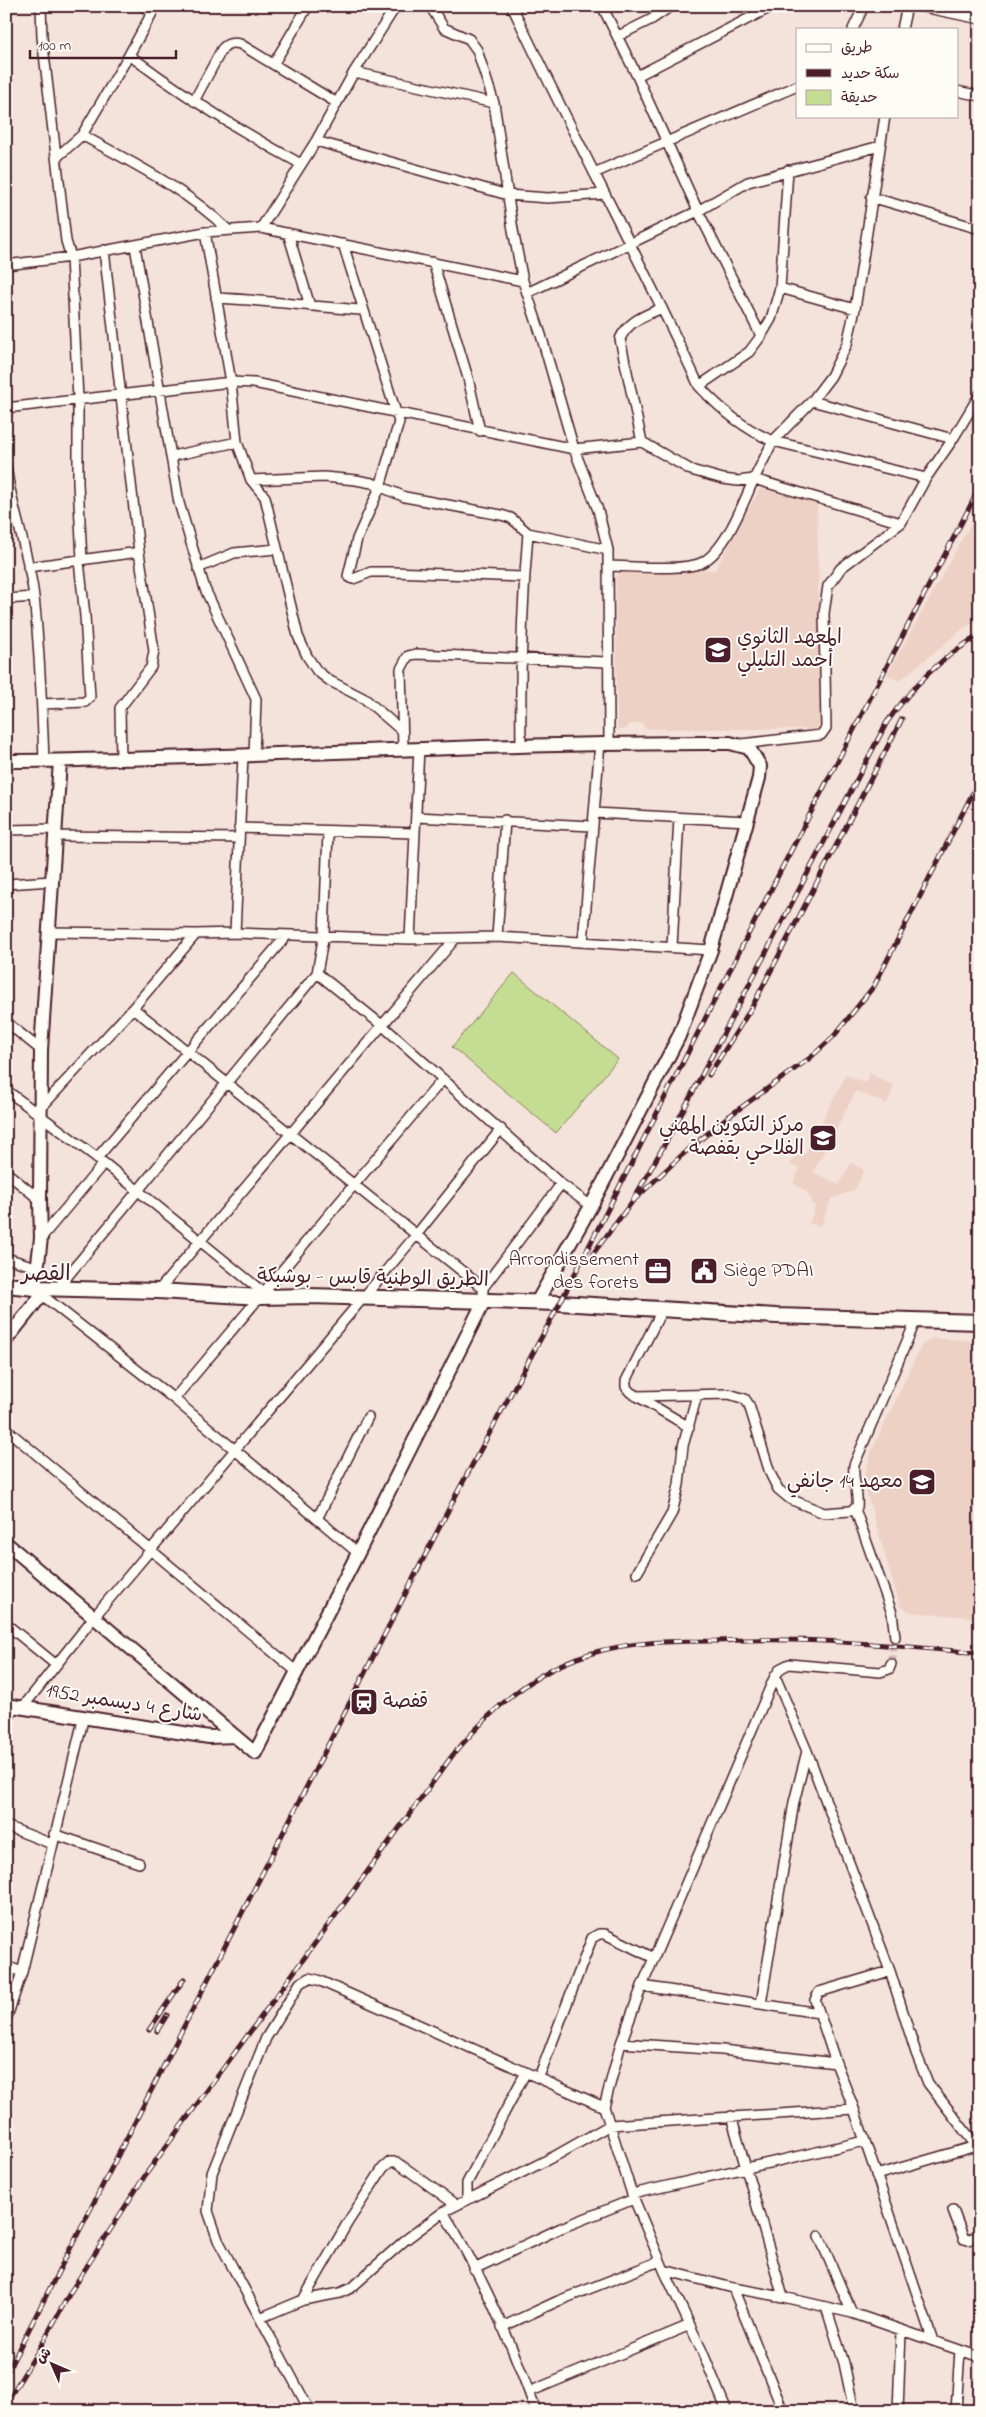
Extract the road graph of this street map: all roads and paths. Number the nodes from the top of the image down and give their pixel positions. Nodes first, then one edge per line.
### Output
1 (41, 6) edge
2 (143, 6) edge
3 (308, 6) edge
4 (396, 6) edge
5 (430, 6) edge
6 (512, 6) edge
7 (602, 6) edge
8 (671, 6) edge
9 (773, 6) edge
10 (864, 6) edge
11 (907, 6) edge
12 (918, 6) edge
13 (975, 6) edge
14 (155, 10) edge
15 (976, 18) edge
16 (853, 28) edge
17 (902, 28) edge
18 (618, 36) junction
19 (129, 55) junction
20 (274, 64) junction
21 (354, 72) junction
22 (637, 76) junction
23 (796, 86) edge
24 (958, 91) edge
25 (980, 96) edge
26 (194, 101) junction
27 (337, 103) junction
28 (494, 103) junction
29 (885, 118) edge
30 (82, 135) junction
31 (666, 140) junction
32 (316, 141) junction
33 (880, 146) junction
34 (57, 157) junction
35 (301, 164) junction
36 (788, 170) junction
37 (594, 173) junction
38 (605, 194) junction
39 (508, 195) junction
40 (871, 197) junction
41 (698, 211) junction
42 (261, 228) junction
43 (227, 229) junction
44 (980, 229) edge
45 (205, 232) junction
46 (288, 233) junction
47 (343, 244) junction
48 (632, 244) junction
49 (135, 246) junction
50 (104, 250) junction
51 (71, 257) junction
52 (433, 262) junction
53 (6, 265) edge
54 (523, 281) junction
55 (780, 288) junction
56 (527, 294) junction
57 (216, 298) junction
58 (310, 306) junction
59 (662, 308) junction
60 (856, 309) junction
61 (363, 310) junction
62 (762, 336) junction
63 (231, 382) junction
64 (699, 386) junction
65 (160, 390) junction
66 (120, 394) junction
67 (980, 394) edge
68 (78, 399) junction
69 (812, 401) junction
70 (6, 408) edge
71 (396, 412) junction
72 (480, 431) junction
73 (953, 439) junction
74 (773, 441) junction
75 (237, 442) junction
76 (642, 442) junction
77 (574, 449) junction
78 (172, 456) junction
79 (6, 466) edge
80 (926, 478) junction
81 (754, 479) junction
82 (251, 480) junction
83 (380, 487) junction
84 (901, 523) junction
85 (528, 533) junction
86 (276, 549) junction
87 (608, 550) junction
88 (139, 552) junction
89 (80, 560) junction
90 (608, 566) junction
91 (28, 567) junction
92 (198, 568) junction
93 (524, 577) junction
94 (34, 596) junction
95 (6, 599) edge
96 (522, 658) junction
97 (608, 662) junction
98 (42, 704) junction
99 (401, 730) junction
100 (604, 743) junction
101 (740, 744) junction
102 (521, 746) junction
103 (419, 748) junction
104 (402, 749) junction
105 (249, 756) junction
106 (121, 760) junction
107 (6, 761) edge
108 (44, 761) junction
109 (60, 761) junction
110 (594, 813) junction
111 (416, 817) junction
112 (679, 818) junction
113 (505, 820) junction
114 (747, 821) junction
115 (592, 826) junction
116 (240, 828) junction
117 (6, 830) edge
118 (55, 832) junction
119 (328, 832) junction
120 (415, 834) junction
121 (239, 838) junction
122 (52, 881) junction
123 (6, 884) edge
124 (48, 932) junction
125 (236, 932) junction
126 (196, 934) junction
127 (287, 934) junction
128 (324, 934) junction
129 (497, 937) junction
130 (410, 939) junction
131 (455, 939) junction
132 (583, 942) junction
133 (672, 947) junction
134 (711, 950) junction
135 (317, 973) junction
136 (133, 1008) junction
137 (6, 1022) edge
138 (383, 1026) junction
139 (41, 1050) junction
140 (187, 1052) junction
141 (443, 1079) junction
142 (226, 1083) junction
143 (6, 1090) edge
144 (40, 1113) junction
145 (501, 1129) junction
146 (292, 1133) junction
147 (101, 1161) junction
148 (6, 1172) edge
149 (561, 1184) junction
150 (355, 1185) junction
151 (137, 1189) junction
152 (40, 1200) junction
153 (591, 1206) junction
154 (417, 1234) junction
155 (41, 1238) junction
156 (199, 1242) junction
157 (6, 1258) edge
158 (39, 1268) junction
159 (6, 1285) edge
160 (45, 1290) junction
161 (158, 1291) junction
162 (483, 1294) junction
163 (262, 1295) junction
164 (363, 1298) junction
165 (537, 1302) junction
166 (662, 1310) junction
167 (916, 1320) junction
168 (980, 1322) edge
169 (6, 1340) edge
170 (698, 1394) junction
171 (636, 1396) junction
172 (174, 1399) junction
173 (368, 1417) dead end
174 (689, 1427) junction
175 (6, 1429) edge
176 (234, 1449) junction
177 (856, 1509) junction
178 (317, 1519) junction
179 (6, 1544) edge
180 (151, 1550) junction
181 (358, 1553) junction
182 (637, 1573) dead end
183 (94, 1617) junction
184 (6, 1624) edge
185 (895, 1637) tunnel mouth
186 (55, 1664) junction
187 (891, 1664) dead end
188 (297, 1672) junction
189 (775, 1676) junction
190 (14, 1706) edge
191 (84, 1716) junction
192 (6, 1728) edge
193 (235, 1736) junction
194 (807, 1750) junction
195 (6, 1826) edge
196 (54, 1834) junction
197 (52, 1844) junction
198 (139, 1863) dead end
199 (654, 1958) junction
200 (6, 1966) edge
201 (890, 1971) junction
202 (22, 1972) junction
203 (642, 1986) junction
204 (762, 2004) junction
205 (819, 2013) junction
206 (6, 2020) edge
207 (621, 2043) junction
208 (836, 2063) junction
209 (526, 2072) junction
210 (539, 2077) junction
211 (604, 2107) junction
212 (854, 2109) junction
213 (731, 2116) junction
214 (610, 2125) junction
215 (865, 2141) junction
216 (978, 2148) edge
217 (747, 2169) junction
218 (876, 2175) junction
219 (633, 2197) junction
220 (467, 2200) junction
221 (456, 2205) junction
222 (954, 2210) dead end
223 (443, 2212) junction
224 (980, 2235) edge
225 (819, 2236) dead end
226 (662, 2265) junction
227 (474, 2269) junction
228 (733, 2288) junction
229 (783, 2296) junction
230 (303, 2300) junction
231 (826, 2307) junction
232 (852, 2313) junction
233 (260, 2318) junction
234 (690, 2325) junction
235 (502, 2328) junction
236 (901, 2331) junction
237 (933, 2341) junction
238 (960, 2350) junction
239 (980, 2358) edge
240 (529, 2392) junction
241 (310, 2411) edge
242 (536, 2411) edge
243 (727, 2411) edge
244 (783, 2411) edge
245 (854, 2411) edge
246 (898, 2411) edge
247 (956, 2411) edge

1 - 34 street
2 - 14 street
3 - 20 street
4 - 21 street
5 - 28 street
6 - 37 street
7 - 18 street
8 - 18 street
9 - 22 street
10 - 16 street
11 - 17 street
12 - 15 street
13 - 15 street
14 - 19 street
18 - 22 street
19 - 26 street
19 - 30 street
20 - 26 street
20 - 27 street
21 - 27 street
21 - 28 street
22 - 31 street
23 - 31 street
24 - 25 street
26 - 35 street
27 - 32 street
28 - 39 street
29 - 33 street
30 - 34 street
30 - 43 street
31 - 37 street
31 - 41 street
32 - 35 street
32 - 39 street
33 - 36 street
33 - 40 street
34 - 51 street
35 - 42 street
36 - 41 street
36 - 55 street
37 - 38 street
38 - 39 street
38 - 48 street
39 - 54 street
40 - 44 street
40 - 60 street
41 - 48 street
41 - 62 street
42 - 43 street
42 - 46 street
43 - 45 street
45 - 49 street
45 - 57 street
46 - 47 street
46 - 58 street
47 - 52 street
47 - 61 street
48 - 56 street
48 - 59 street
49 - 50 street
49 - 65 street
50 - 51 street
50 - 66 street
51 - 53 street
51 - 68 street
52 - 54 street
52 - 72 street
54 - 56 street
55 - 60 street
55 - 62 street
56 - 77 street
57 - 58 street
57 - 63 street
58 - 61 street
59 - 64 street
59 - 76 street
60 - 69 street
61 - 71 street
62 - 64 street
63 - 65 street
63 - 71 street
63 - 75 street
64 - 74 street
65 - 66 street
65 - 78 street
66 - 68 street
66 - 88 street
67 - 73 street
68 - 70 street
68 - 89 street
69 - 73 street
69 - 74 street
71 - 72 street
71 - 83 street
72 - 77 street
73 - 80 street
74 - 80 street
74 - 81 street
75 - 78 street
75 - 82 street
76 - 77 street
76 - 81 street
77 - 87 street
78 - 92 street
79 - 91 street
80 - 84 street
81 - 84 street
81 - 90 street
82 - 83 street
82 - 86 street
83 - 85 street
83 - 93 street
84 - 101 street
85 - 87 street
85 - 93 street
86 - 92 street
86 - 99 street
87 - 90 street
88 - 89 street
88 - 106 street
89 - 91 street
89 - 98 street
90 - 97 street
91 - 94 street
92 - 105 street
93 - 96 street
94 - 95 street
94 - 98 street
96 - 97 street
96 - 99 street
96 - 102 street
97 - 100 street
98 - 108 street
99 - 104 street
100 - 101 street
100 - 102 street
100 - 110 street
101 - 114 street
102 - 103 street
103 - 104 street
103 - 111 street
104 - 105 street
105 - 106 street
105 - 116 street
106 - 109 street
107 - 108 street
108 - 109 street
109 - 118 street
110 - 112 street
110 - 115 street
111 - 113 street
111 - 120 street
112 - 114 street
112 - 133 street
113 - 115 street
113 - 129 street
114 - 134 street
115 - 132 street
116 - 119 street
116 - 121 street
117 - 118 street
118 - 121 street
118 - 122 street
119 - 120 street
119 - 128 street
120 - 130 street
121 - 125 street
122 - 123 street
122 - 124 street
124 - 126 street
124 - 139 street
125 - 126 street
125 - 127 street
126 - 136 street
127 - 128 street
127 - 140 street
128 - 130 street
128 - 135 street
129 - 131 street
129 - 132 street
130 - 131 street
131 - 138 street
132 - 133 street
133 - 134 street
134 - 153 street
135 - 138 street
135 - 142 street
136 - 140 street
136 - 144 street
137 - 139 street
138 - 141 street
138 - 146 street
139 - 144 street
140 - 142 street
140 - 147 street
141 - 145 street
141 - 150 street
142 - 146 street
142 - 151 street
143 - 144 street
144 - 147 street
144 - 152 street
145 - 149 street
145 - 154 street
146 - 150 street
146 - 156 street
147 - 151 street
147 - 155 street
148 - 152 street
149 - 153 street
149 - 162 street
150 - 154 street
150 - 163 street
151 - 156 street
151 - 160 street
152 - 155 street
153 - 165 street
154 - 162 street
154 - 164 street
155 - 158 street
156 - 161 street
156 - 163 street
157 - 158 street
158 - 160 street
159 - 160 main road, الطريق الوطنية قابس - بوشبكة
160 - 161 main road, الطريق الوطنية قابس - بوشبكة
160 - 169 street
160 - 172 street
161 - 163 main road, الطريق الوطنية قابس - بوشبكة
162 - 164 main road, الطريق الوطنية قابس - بوشبكة
162 - 165 main road, الطريق الوطنية قابس - بوشبكة
162 - 181 street
163 - 164 main road, الطريق الوطنية قابس - بوشبكة
163 - 172 street
164 - 176 street
165 - 166 main road, الطريق الوطنية قابس - بوشبكة
166 - 167 main road, الطريق الوطنية قابس - بوشبكة
166 - 171 street
167 - 168 main road, الطريق الوطنية قابس - بوشبكة
167 - 177 street
170 - 171 street
170 - 174 street
170 - 177 street
171 - 174 street
172 - 176 street
173 - 178 street
174 - 182 street
175 - 180 street
176 - 178 street
176 - 180 street
177 - 185 street
178 - 181 street
179 - 183 street
180 - 183 street
180 - 188 street
181 - 188 street
183 - 186 street
183 - 193 street
184 - 186 street
186 - 190 street
187 - 189 street
188 - 193 street
189 - 194 street
189 - 199 street
190 - 191 street, شارع 4 ديسمبر 1952
190 - 192 street
191 - 193 street, شارع 4 ديسمبر 1952
191 - 196 street
194 - 201 street
194 - 204 street
195 - 197 street
196 - 197 street
196 - 198 street
197 - 202 street
199 - 203 street
199 - 210 street
200 - 202 street
201 - 205 street
201 - 216 street
202 - 206 street
203 - 204 street
203 - 207 street
204 - 205 street
205 - 208 street
207 - 208 street
207 - 211 street
208 - 212 street
209 - 210 street
209 - 220 street
209 - 233 street
210 - 211 street
211 - 214 street
212 - 213 street
212 - 215 street
213 - 214 street
213 - 217 street
214 - 219 street
214 - 220 street
215 - 217 street
215 - 218 street
216 - 218 street
217 - 219 street
217 - 229 street
218 - 237 street
219 - 226 street
219 - 227 street
220 - 221 street
221 - 223 street
221 - 230 street
222 - 224 street
223 - 227 street
223 - 230 street
225 - 232 street
226 - 228 street
226 - 234 street
226 - 235 street
227 - 235 street
228 - 229 street
228 - 244 street
229 - 231 street
230 - 233 street
231 - 232 street
231 - 245 street
232 - 236 street
233 - 241 street
234 - 240 street
234 - 243 street
235 - 240 street
236 - 237 street
236 - 246 street
237 - 238 street
238 - 239 street
238 - 247 street
240 - 242 street

